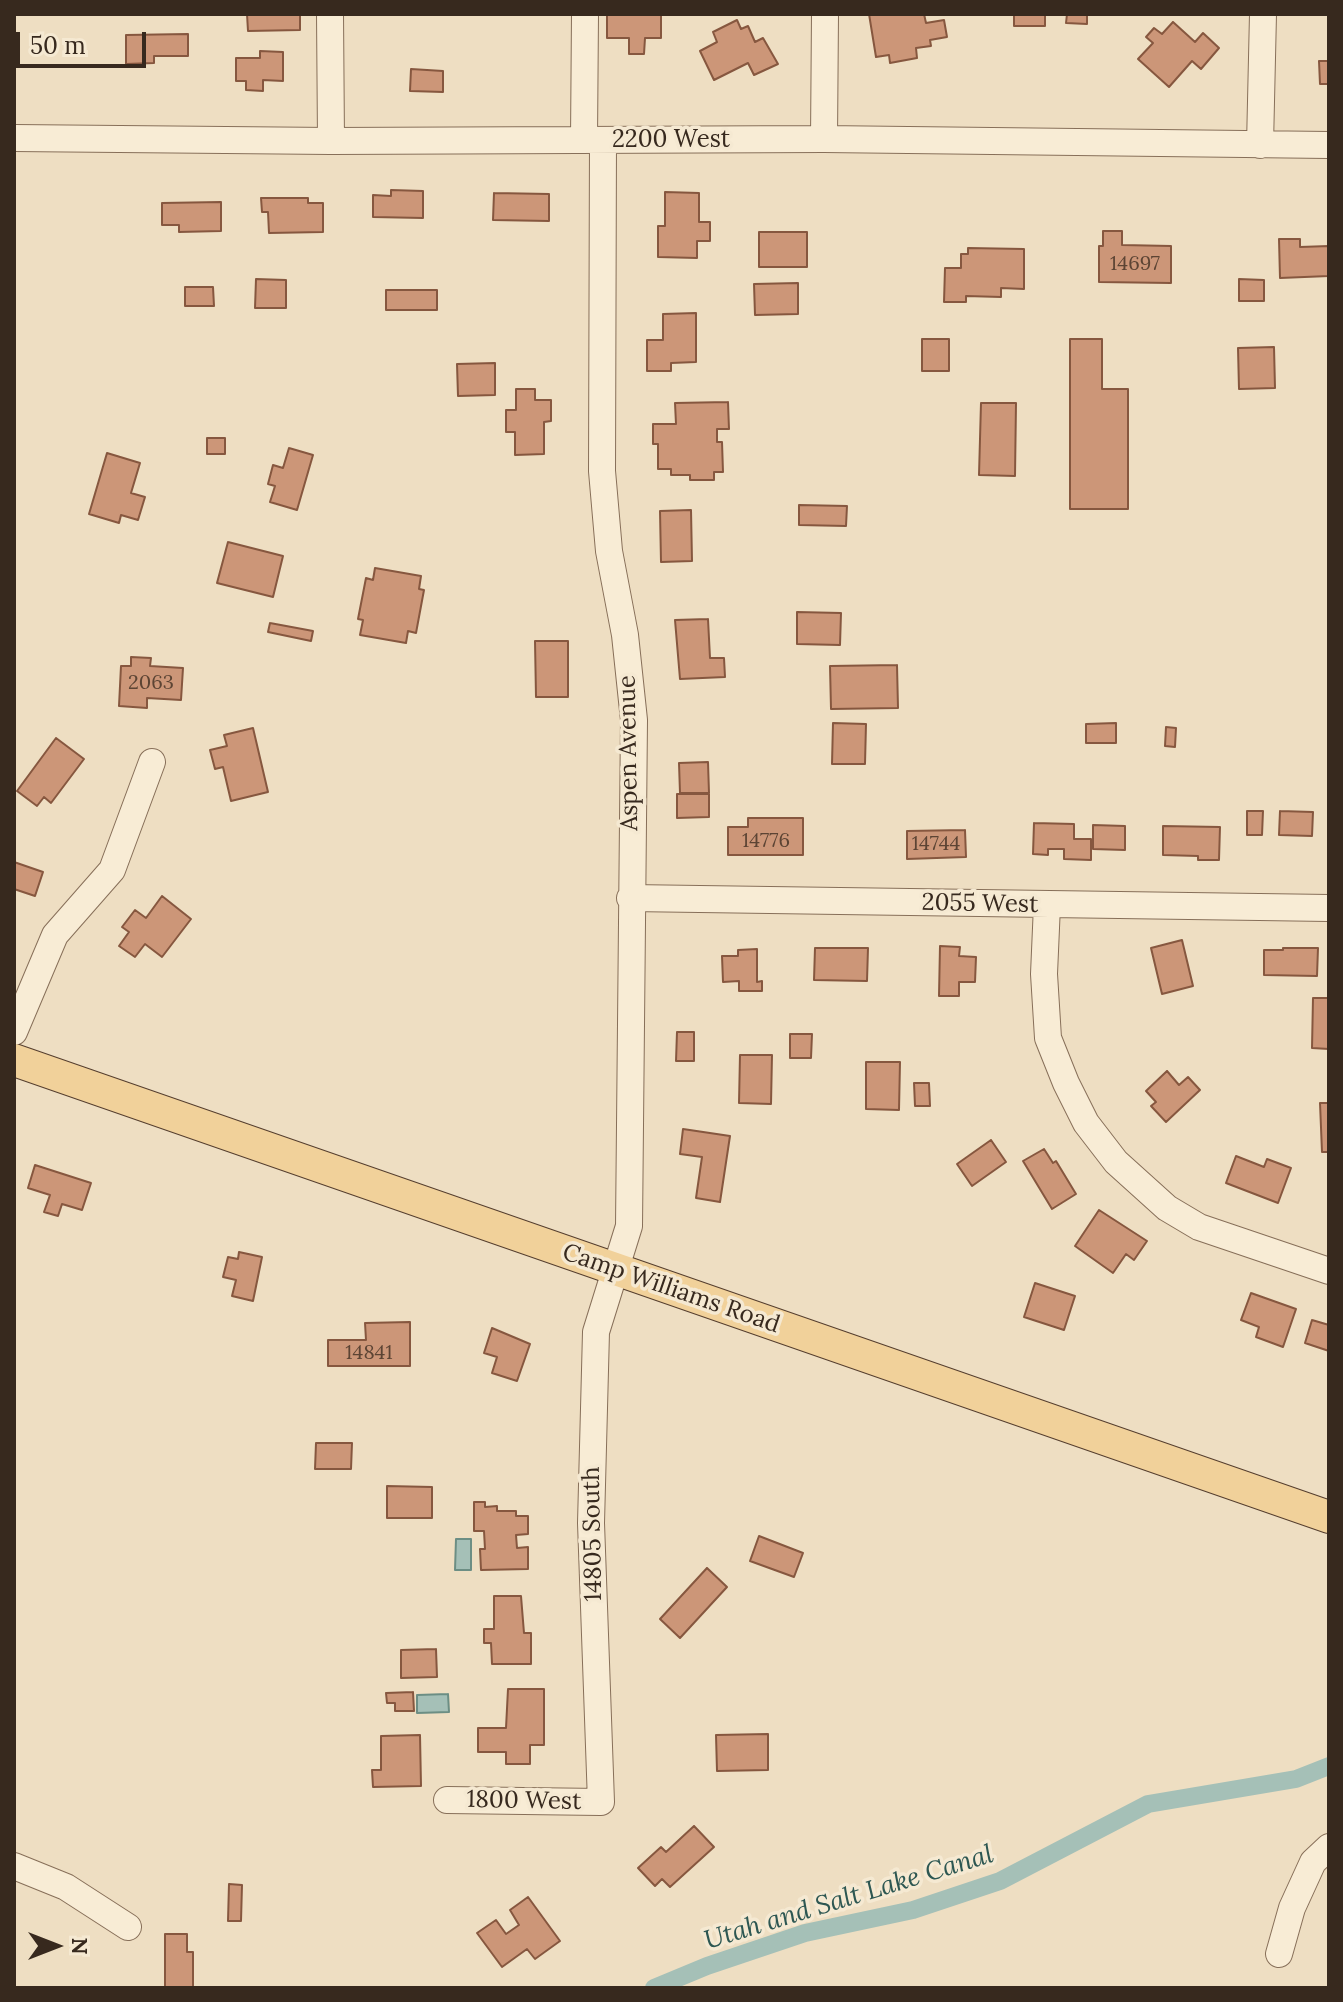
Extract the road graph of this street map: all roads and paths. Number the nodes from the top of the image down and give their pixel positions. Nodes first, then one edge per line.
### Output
1 (330, 14) edge
2 (585, 14) edge
3 (825, 14) edge
4 (1263, 14) edge
5 (14, 138) edge
6 (594, 139) junction
7 (824, 139) junction
8 (331, 141) junction
9 (1260, 145) junction
10 (1329, 145) edge
11 (152, 762) dead end
12 (630, 898) junction
13 (1047, 905) junction
14 (1329, 908) edge
15 (14, 1032) edge
16 (14, 1060) edge
17 (616, 1270) junction
18 (1329, 1271) edge
19 (1329, 1517) edge
20 (447, 1800) dead end
21 (601, 1802) joint
22 (1329, 1847) edge
23 (14, 1866) edge
24 (128, 1927) dead end
25 (1279, 1954) dead end

1 - 8 street
2 - 6 street, Aspen Avenue
3 - 7 street
4 - 9 street
5 - 8 street, 2200 West
6 - 7 street, 2200 West
6 - 8 street, 2200 West
6 - 12 street, Aspen Avenue
7 - 9 street, 2200 West
9 - 10 street, 2200 West
11 - 15 street
12 - 13 street, 2055 West
12 - 17 street, Aspen Avenue
13 - 14 street, 2055 West
13 - 18 street
16 - 17 main road, Camp Williams Road
17 - 19 main road, Camp Williams Road
17 - 21 street, 14805 South
20 - 21 street, 1800 West
22 - 25 street
23 - 24 street

